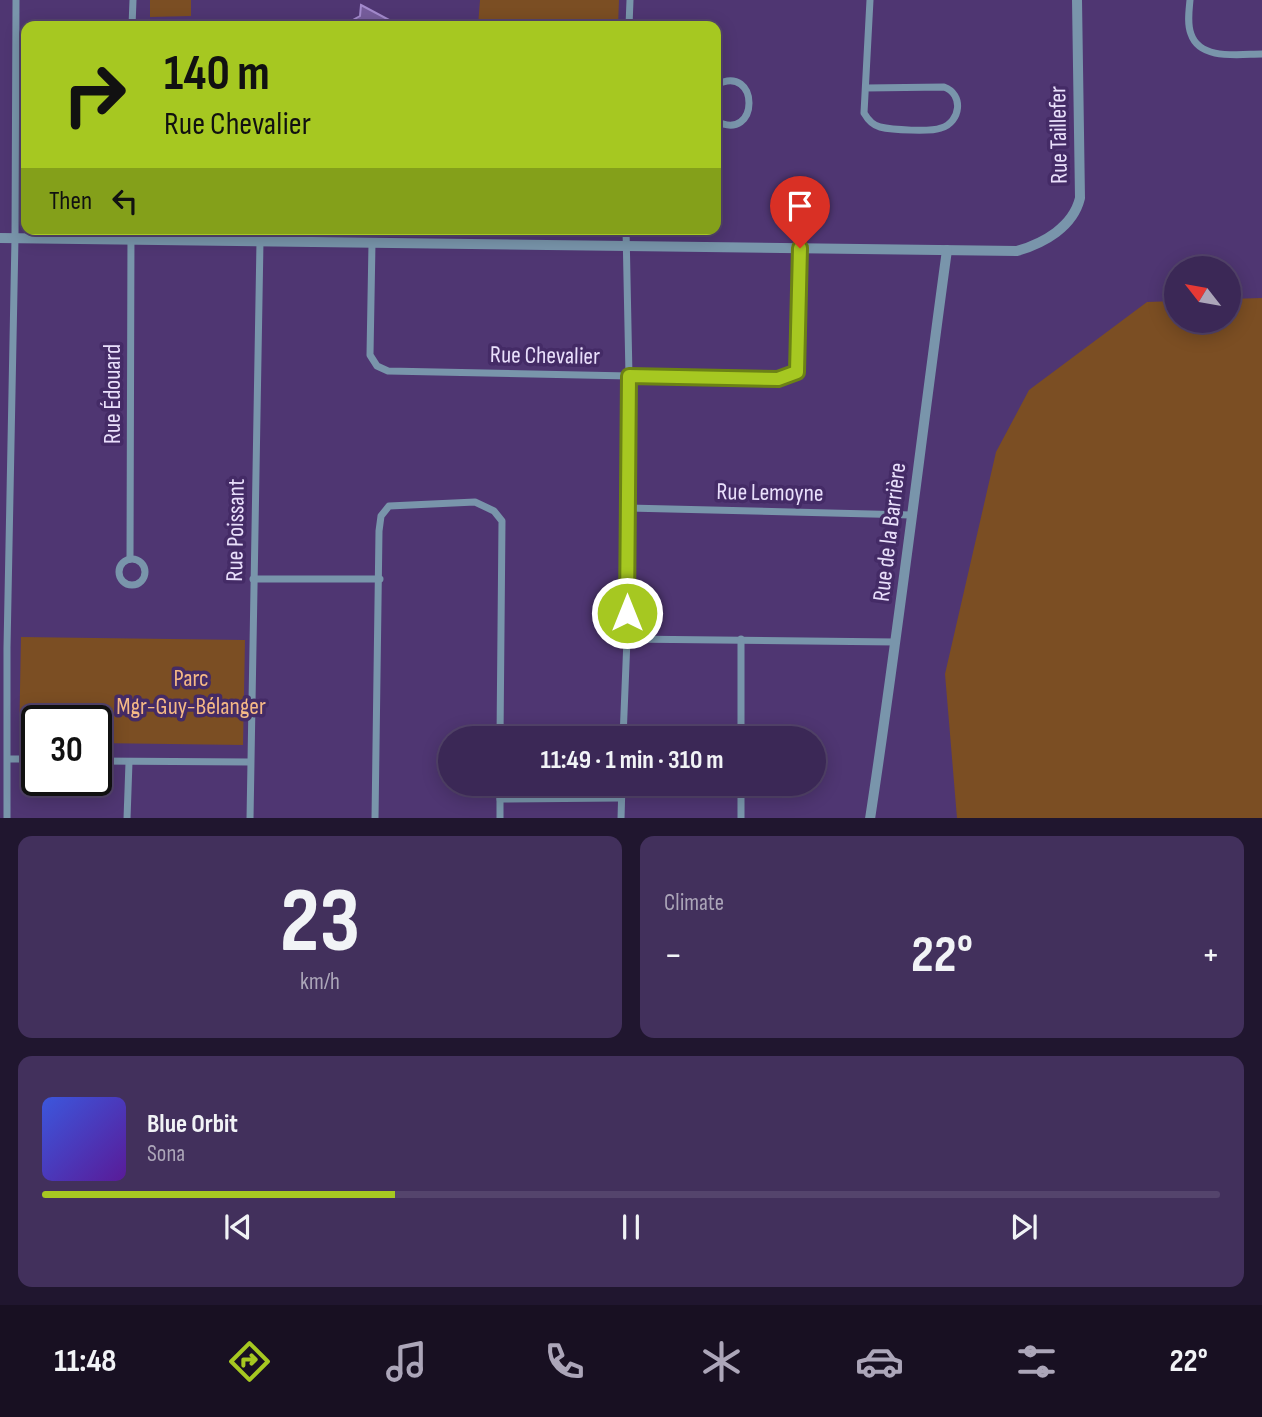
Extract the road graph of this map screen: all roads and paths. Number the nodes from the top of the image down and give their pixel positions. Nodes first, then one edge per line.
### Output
1 (16, 0) edge
2 (133, 0) edge
3 (630, 0) edge
4 (870, 0) edge
5 (1077, 0) edge
6 (1190, 0) edge
7 (132, 21) edge
8 (629, 21) edge
9 (1262, 54) edge
10 (721, 83) edge
11 (866, 88) junction
12 (721, 123) edge
13 (102, 235) edge
14 (131, 235) edge
15 (149, 235) edge
16 (626, 235) edge
17 (0, 238) edge
18 (15, 238) junction
19 (260, 241) junction
20 (372, 243) junction
21 (625, 246) junction
22 (800, 248) junction
23 (947, 250) junction
24 (629, 376) junction
25 (628, 508) junction
26 (911, 515) junction
27 (130, 559) dead end
28 (253, 579) junction
29 (380, 579) junction
30 (627, 639) junction
31 (741, 639) junction
32 (897, 642) junction
33 (4, 648) edge
34 (500, 726) edge
35 (624, 726) edge
36 (741, 726) edge
37 (8, 759) junction
38 (21, 759) edge
39 (112, 761) edge
40 (129, 762) junction
41 (250, 762) junction
42 (741, 796) edge
43 (621, 798) joint
44 (500, 799) joint
45 (7, 818) edge
46 (127, 818) edge
47 (250, 818) edge
48 (375, 818) edge
49 (499, 818) edge
50 (621, 818) edge
51 (741, 818) edge
52 (870, 818) edge

1 - 18 street
2 - 7 street
3 - 8 street
4 - 11 street
5 - 23 street, Rue Taillefer
6 - 9 street
10 - 12 street
11 - 11 street
13 - 18 street, Rue Taillefer
14 - 27 street, Rue Édouard
15 - 19 street, Rue Taillefer
16 - 21 street
17 - 18 street, Rue Taillefer
18 - 33 street
19 - 20 street, Rue Taillefer
19 - 28 street, Rue Poissant
20 - 21 street, Rue Taillefer
20 - 24 street, Rue Chevalier
21 - 22 street, Rue Taillefer
21 - 24 street
22 - 23 street, Rue Taillefer
22 - 24 street, Rue Chevalier
23 - 26 street, Rue de la Barrière
24 - 25 street
25 - 26 street, Rue Lemoyne
25 - 30 street
26 - 32 street, Rue de la Barrière
28 - 29 street
28 - 41 street, Rue Poissant
29 - 34 street
29 - 48 street
30 - 31 street
30 - 35 street
31 - 32 street
31 - 36 street
32 - 52 street, Rue de la Barrière
33 - 37 street
37 - 38 street
37 - 45 street
39 - 40 street
40 - 41 street
40 - 46 street
41 - 47 street, Rue Poissant
42 - 51 street
43 - 44 street
43 - 50 street
44 - 49 street

